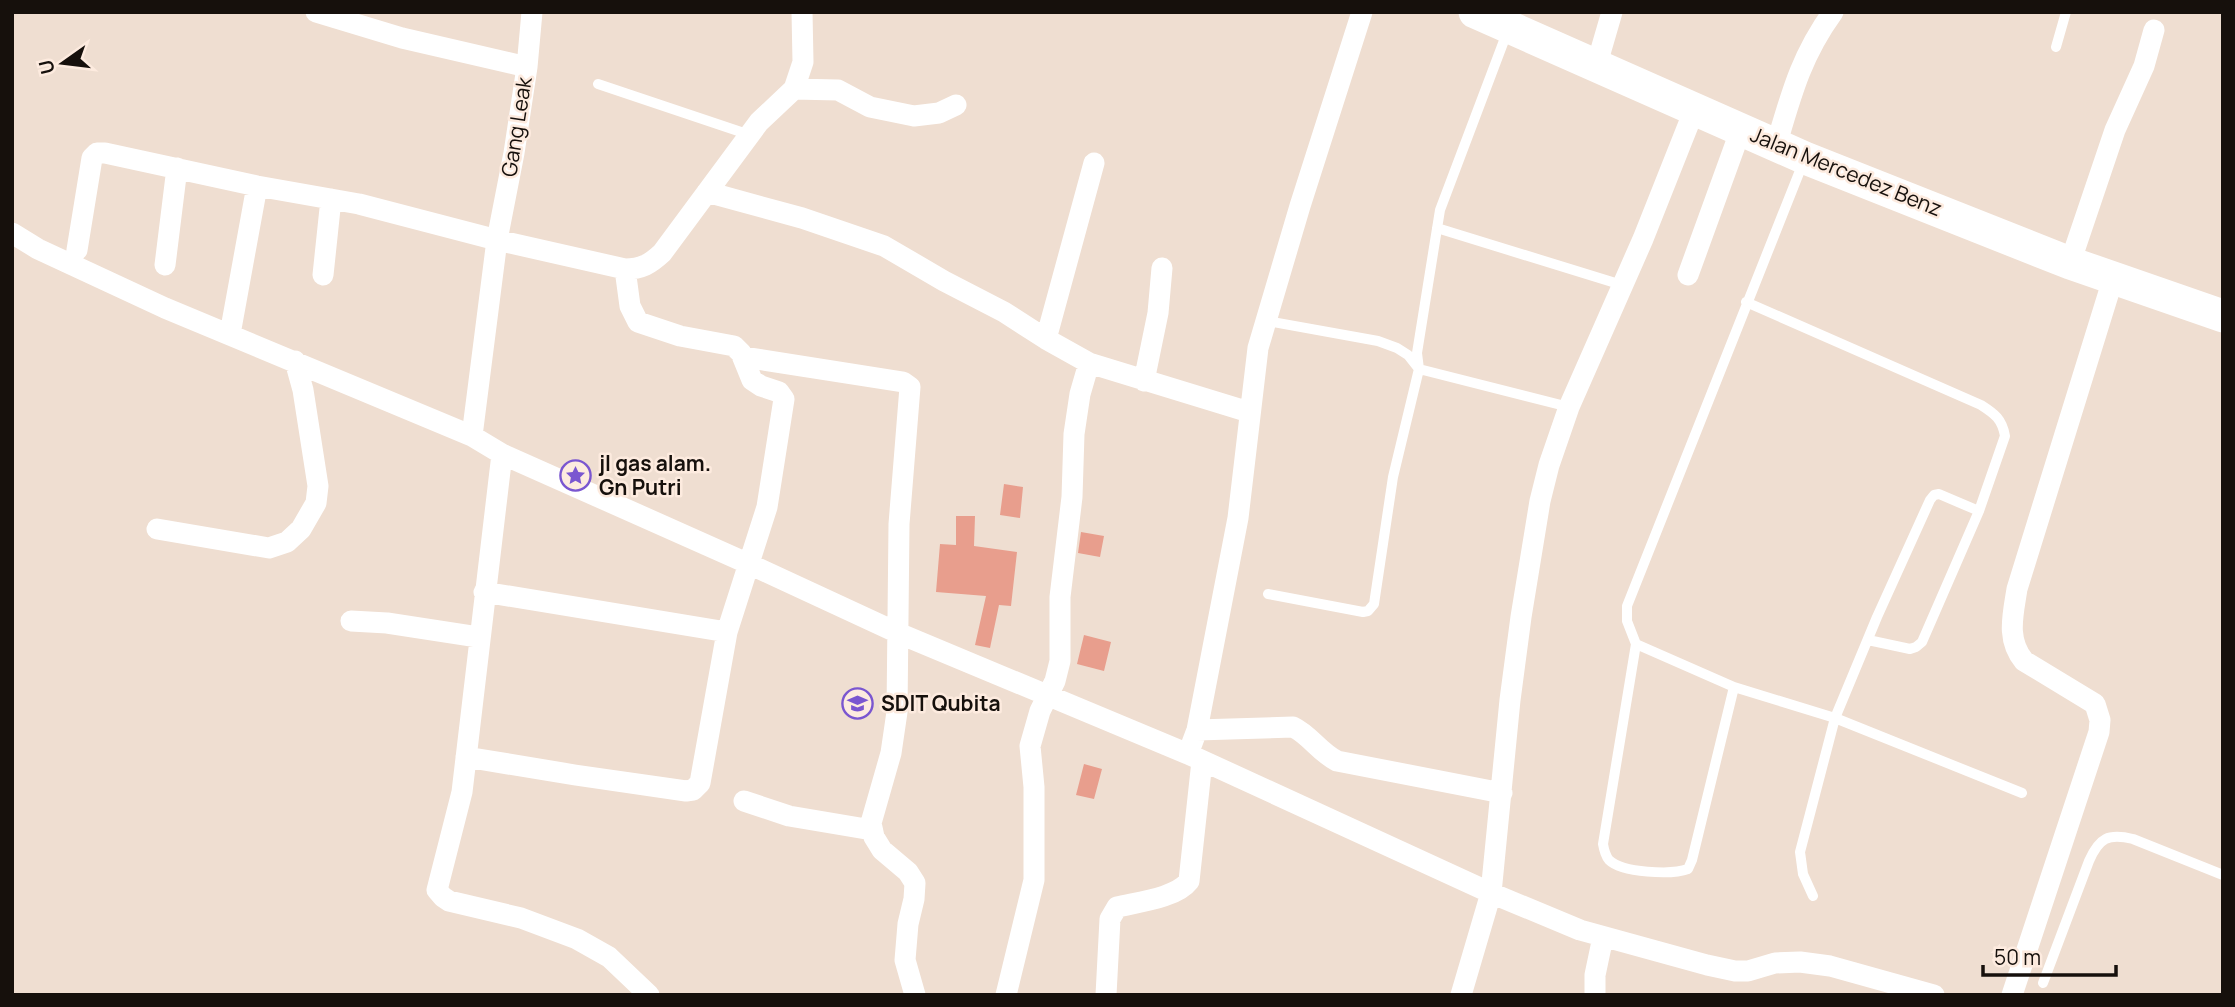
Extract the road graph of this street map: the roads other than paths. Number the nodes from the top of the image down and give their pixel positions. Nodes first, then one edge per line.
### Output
1 (316, 12) edge
2 (532, 12) edge
3 (802, 12) edge
4 (1362, 12) edge
5 (1475, 12) edge
6 (1612, 12) edge
7 (1833, 12) edge
8 (2066, 12) edge
9 (1509, 26) junction
10 (2154, 30) dead end
11 (2056, 47) dead end
12 (1596, 66) junction
13 (527, 67) junction
14 (598, 84) dead end
15 (794, 89) junction
16 (956, 105) dead end
17 (1695, 108) junction
18 (1741, 129) junction
19 (750, 135) junction
20 (1790, 152) junction
21 (1094, 163) dead end
22 (177, 169) junction
23 (257, 186) junction
24 (708, 192) junction
25 (331, 200) junction
26 (1437, 228) junction
27 (12, 233) edge
28 (497, 240) junction
29 (78, 250) dead end
30 (2070, 263) junction
31 (165, 265) dead end
32 (1161, 268) dead end
33 (625, 269) junction
34 (323, 275) dead end
35 (1688, 275) dead end
36 (2113, 279) junction
37 (1622, 285) junction
38 (1746, 302) junction
39 (2223, 316) edge
40 (1267, 321) junction
41 (230, 334) junction
42 (1046, 339) junction
43 (744, 358) junction
44 (295, 361) junction
45 (1088, 363) junction
46 (1419, 369) junction
47 (1144, 381) junction
48 (1569, 407) junction
49 (1249, 412) junction
50 (471, 436) junction
51 (502, 454) junction
52 (1979, 511) junction
53 (157, 529) dead end
54 (750, 564) junction
55 (484, 592) junction
56 (1268, 594) dead end
57 (351, 621) dead end
58 (727, 632) junction
59 (898, 633) junction
60 (478, 637) junction
61 (1868, 640) junction
62 (1636, 644) junction
63 (1734, 687) junction
64 (1049, 694) junction
65 (1835, 718) junction
66 (1197, 730) junction
67 (466, 757) junction
68 (1195, 758) junction
69 (1502, 793) junction
70 (2022, 793) dead end
71 (744, 801) dead end
72 (872, 830) junction
73 (2223, 875) edge
74 (1491, 893) junction
75 (1813, 896) dead end
76 (1603, 937) junction
77 (2043, 983) dead end
78 (649, 995) edge
79 (915, 995) edge
80 (1006, 995) edge
81 (1106, 995) edge
82 (1461, 995) edge
83 (1595, 995) edge
84 (1934, 995) edge
85 (2012, 995) edge

1 - 13 street
2 - 13 street, Gang Leak
3 - 15 street
4 - 40 street
5 - 9 main road, Jalan Mercedez Benz
6 - 12 street
7 - 20 street
8 - 11 lane
9 - 12 main road, Jalan Mercedez Benz
9 - 26 lane
10 - 30 street
12 - 17 main road, Jalan Mercedez Benz
13 - 28 street, Gang Leak
14 - 19 lane
15 - 16 street
15 - 19 street
17 - 18 main road, Jalan Mercedez Benz
17 - 37 street
18 - 20 main road, Jalan Mercedez Benz
18 - 35 street
19 - 24 street
20 - 30 main road, Jalan Mercedez Benz
20 - 38 lane
21 - 42 street
22 - 23 street
22 - 29 street
22 - 31 street
23 - 25 street
23 - 41 street
24 - 33 street
24 - 42 street
25 - 28 street
25 - 34 street
26 - 37 lane
26 - 46 lane
27 - 41 street
28 - 33 street
28 - 50 street, Gang Leak
30 - 36 main road, Jalan Mercedez Benz
32 - 47 street
33 - 43 street
36 - 39 main road, Jalan Mercedez Benz
36 - 85 street
37 - 48 street
38 - 52 lane
38 - 62 lane
40 - 46 lane
40 - 49 street
41 - 44 street
42 - 45 street
43 - 54 street
43 - 59 street
44 - 50 street
44 - 53 street
45 - 47 street
45 - 64 street
46 - 48 lane
46 - 56 lane
47 - 49 street
48 - 69 street
49 - 66 street
50 - 51 street
51 - 54 street
51 - 55 street
52 - 61 lane
52 - 61 lane
54 - 58 street
54 - 59 street
55 - 58 street
55 - 60 street
57 - 60 street
58 - 67 street
59 - 64 street
59 - 72 street
60 - 67 street
61 - 65 lane
62 - 63 lane
62 - 63 lane
63 - 65 lane
64 - 68 street
64 - 80 street
65 - 70 lane
65 - 75 lane
66 - 68 street
66 - 69 street
67 - 78 street
68 - 74 street
68 - 81 street
69 - 74 street
71 - 72 street
72 - 79 street
73 - 77 lane
74 - 76 street
74 - 82 street
76 - 83 street
76 - 84 street

